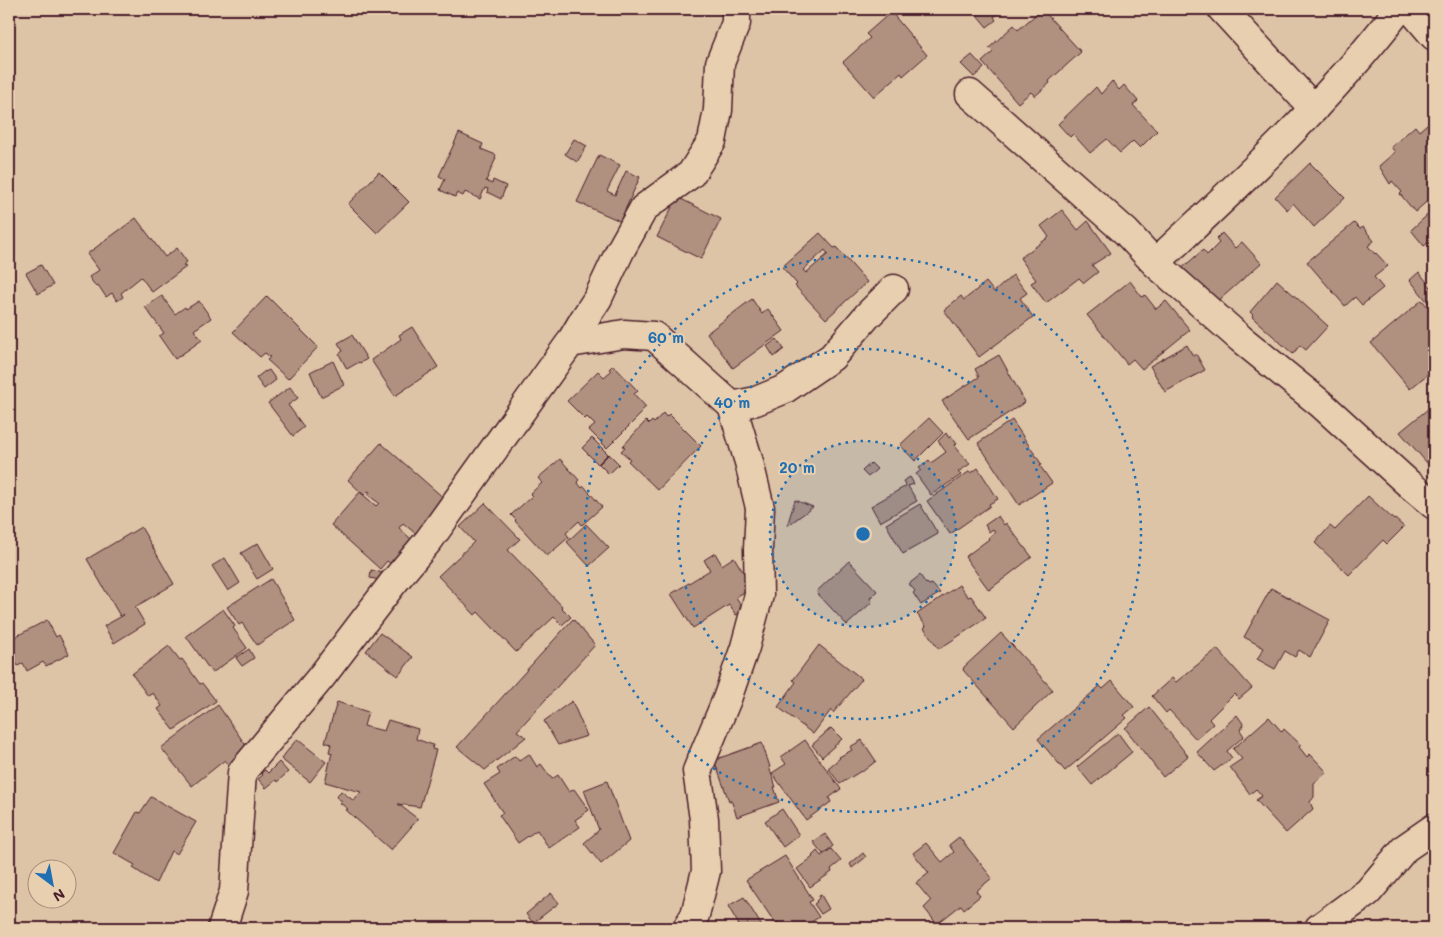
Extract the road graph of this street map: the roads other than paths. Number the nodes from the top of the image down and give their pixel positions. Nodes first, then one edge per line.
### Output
1 (736, 9) edge
2 (1222, 9) edge
3 (1399, 9) edge
4 (1411, 9) edge
5 (1434, 36) edge
6 (970, 94) dead end
7 (1314, 109) junction
8 (1155, 263) junction
9 (894, 288) dead end
10 (570, 343) junction
11 (732, 406) junction
12 (1434, 505) edge
13 (1434, 828) edge
14 (222, 928) edge
15 (687, 928) edge
16 (1319, 928) edge

1 - 10 street
2 - 7 street
3 - 7 street
4 - 5 street
6 - 8 street
7 - 8 street
8 - 12 street
9 - 11 street
10 - 11 street
10 - 14 street
11 - 15 street
13 - 16 street

